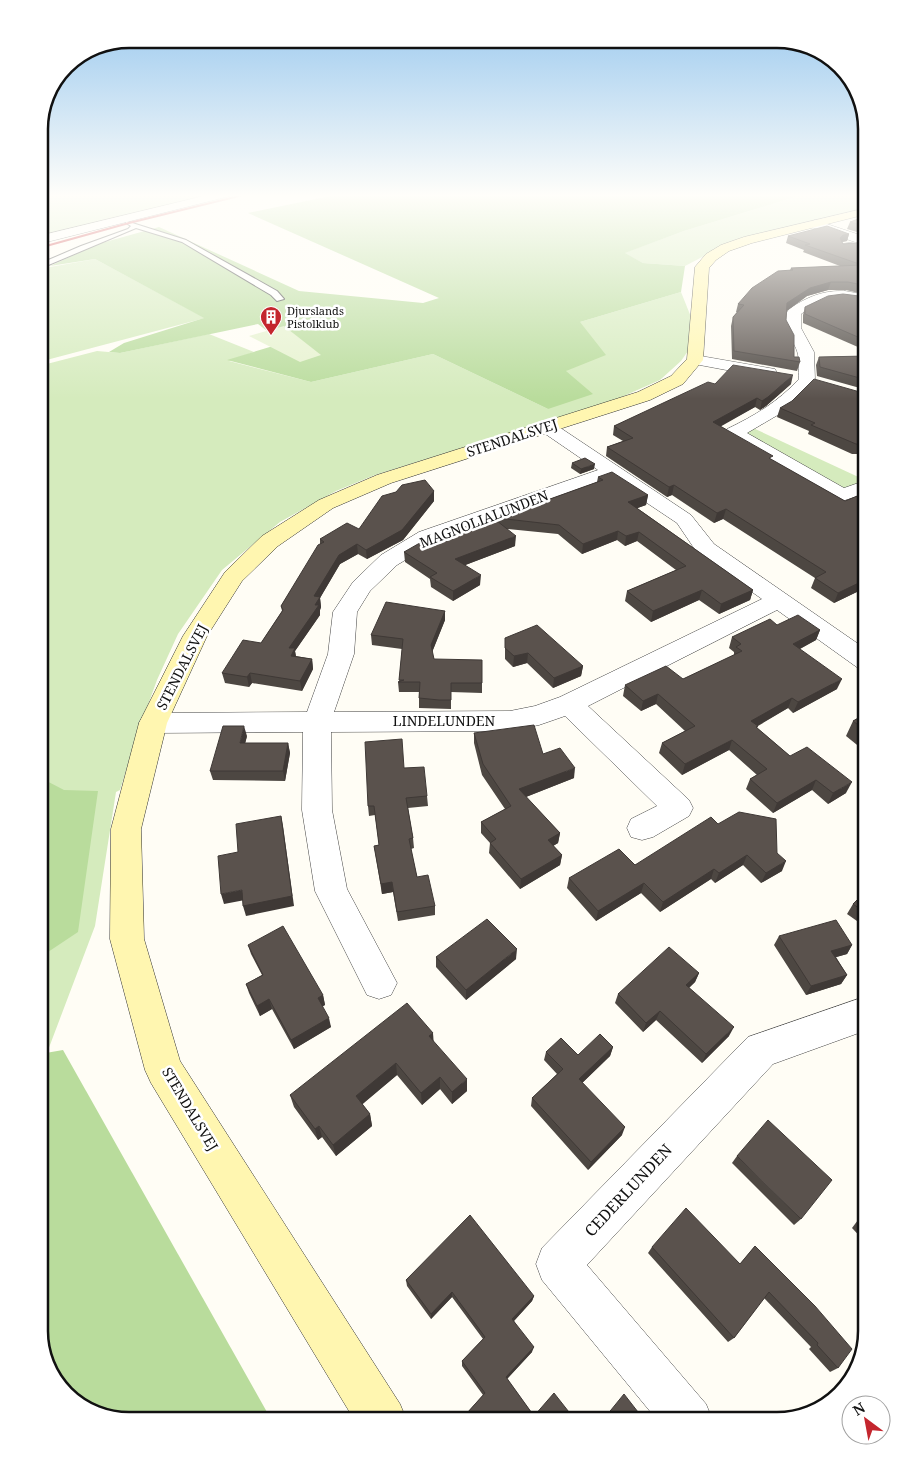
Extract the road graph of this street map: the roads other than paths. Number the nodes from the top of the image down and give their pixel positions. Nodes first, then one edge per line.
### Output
1 (219, 262) edge
2 (707, 262) edge
3 (858, 298) edge
4 (280, 299) dead end
5 (696, 360) junction
6 (816, 382) junction
7 (547, 427) junction
8 (611, 472) junction
9 (858, 489) edge
10 (779, 600) junction
11 (858, 656) edge
12 (569, 704) junction
13 (316, 722) junction
14 (153, 723) junction
15 (642, 828) dead end
16 (379, 983) dead end
17 (858, 1016) edge
18 (377, 1412) edge
19 (681, 1412) edge

1 - 4 lane
2 - 5 street
3 - 6 street
5 - 6 street
5 - 7 street, STENDALSVEJ
6 - 9 street
7 - 8 street
7 - 14 street, STENDALSVEJ
8 - 10 street
8 - 13 street, MAGNOLIALUNDEN
10 - 11 street
10 - 12 street, LINDELUNDEN
12 - 13 street, LINDELUNDEN
12 - 15 street
13 - 14 street, LINDELUNDEN
13 - 16 street
14 - 18 street, STENDALSVEJ
17 - 19 street, CEDERLUNDEN

